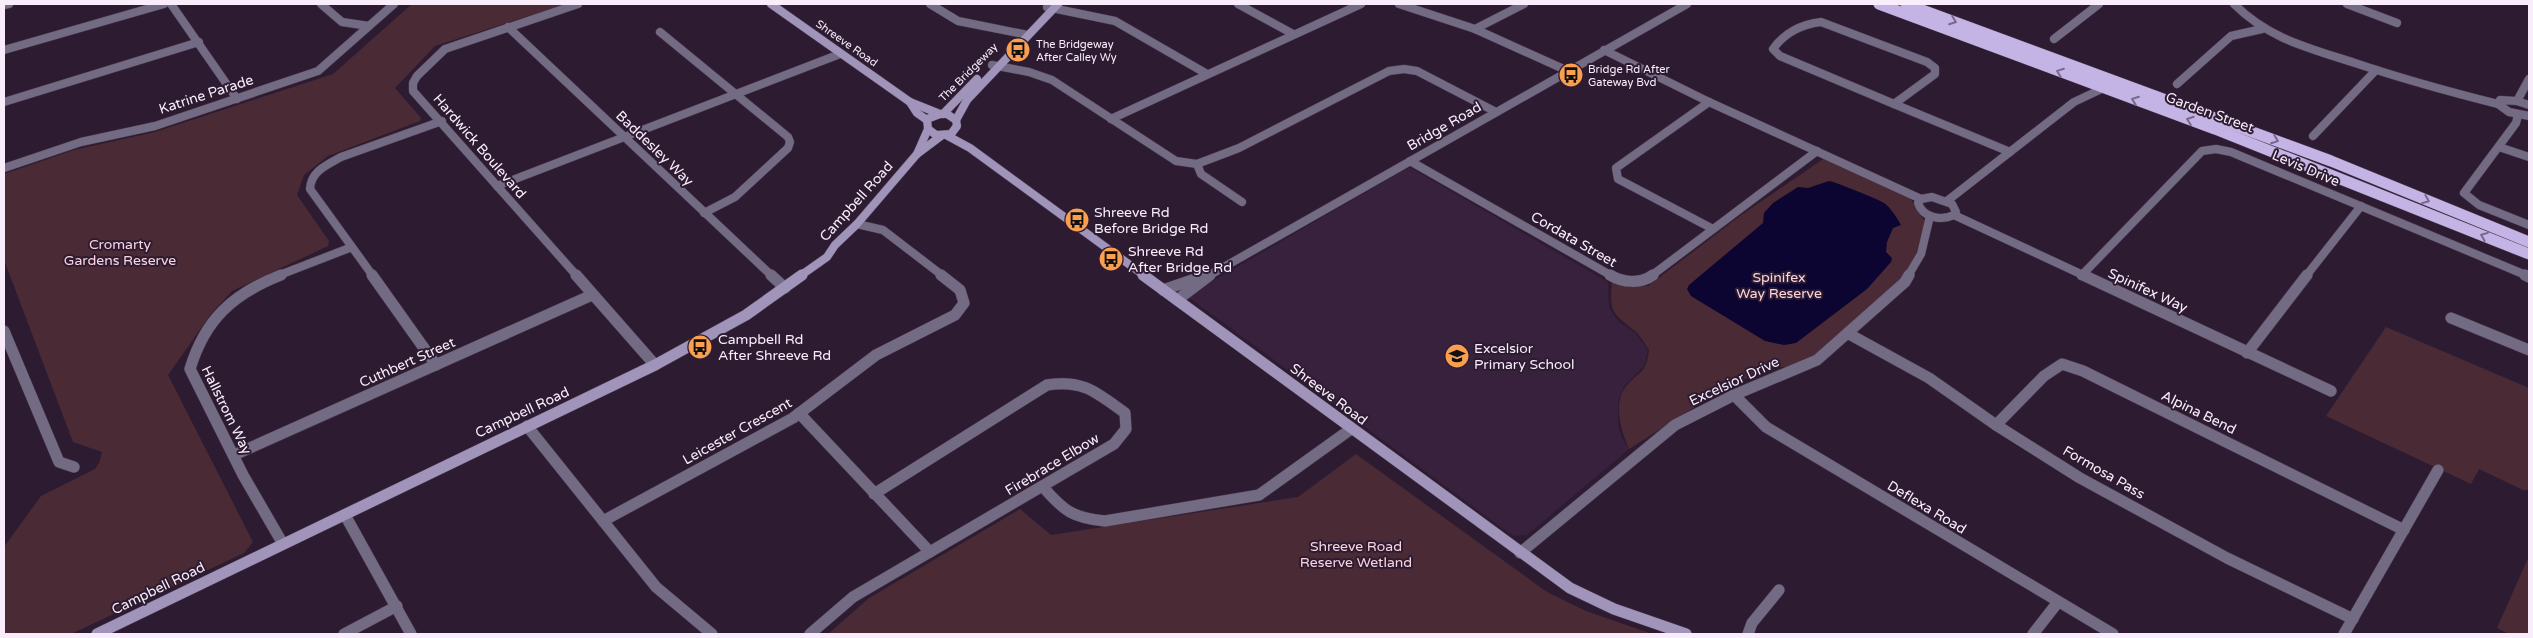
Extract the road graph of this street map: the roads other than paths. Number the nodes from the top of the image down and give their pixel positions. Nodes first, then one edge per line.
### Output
1 (9, 4) edge
2 (164, 4) edge
3 (171, 4) edge
4 (321, 4) edge
5 (394, 4) edge
6 (578, 4) edge
7 (771, 4) edge
8 (930, 4) edge
9 (1238, 4) edge
10 (1361, 4) edge
11 (1399, 4) edge
12 (1524, 4) edge
13 (1687, 4) edge
14 (1879, 4) edge
15 (2099, 4) edge
16 (2234, 4) edge
17 (2347, 4) edge
18 (4, 5) edge
19 (1053, 6) edge
20 (1914, 6) edge
21 (2397, 23) dead end
22 (369, 26) junction
23 (508, 27) junction
24 (1475, 29) junction
25 (2262, 29) junction
26 (660, 32) dead end
27 (1025, 34) junction
28 (1293, 34) junction
29 (2054, 39) dead end
30 (199, 42) junction
31 (4, 50) edge
32 (1604, 50) junction
33 (840, 54) junction
34 (995, 66) junction
35 (2376, 70) junction
36 (1568, 71) junction
37 (2092, 72) junction
38 (1207, 74) junction
39 (2529, 78) edge
40 (2082, 80) junction
41 (2110, 84) junction
42 (2177, 84) dead end
43 (734, 94) junction
44 (237, 99) junction
45 (2518, 101) junction
46 (4, 102) edge
47 (910, 102) junction
48 (1709, 102) junction
49 (2074, 102) junction
50 (1894, 104) junction
51 (2498, 104) junction
52 (2529, 106) edge
53 (1496, 112) junction
54 (941, 114) junction
55 (2518, 115) junction
56 (2529, 116) edge
57 (1111, 119) junction
58 (442, 121) junction
59 (927, 124) junction
60 (956, 124) junction
61 (943, 136) junction
62 (2313, 136) dead end
63 (624, 137) junction
64 (2499, 147) junction
65 (970, 148) junction
66 (1817, 151) junction
67 (2010, 152) junction
68 (917, 154) junction
69 (2529, 157) edge
70 (1410, 161) junction
71 (1197, 164) junction
72 (4, 168) edge
73 (497, 186) junction
74 (1921, 199) junction
75 (1947, 201) junction
76 (1242, 202) dead end
77 (2361, 206) junction
78 (704, 213) junction
79 (1930, 216) junction
80 (1954, 216) junction
81 (857, 224) junction
82 (2529, 224) edge
83 (1713, 229) junction
84 (2529, 242) edge
85 (352, 247) junction
86 (2529, 254) edge
87 (1214, 272) junction
88 (2081, 276) junction
89 (2529, 277) edge
90 (786, 288) junction
91 (1163, 290) junction
92 (592, 294) junction
93 (1177, 300) junction
94 (2451, 318) dead end
95 (1849, 334) junction
96 (5, 337) edge
97 (2529, 350) edge
98 (2247, 353) junction
99 (436, 365) junction
100 (654, 365) junction
101 (2331, 391) dead end
102 (1734, 395) junction
103 (798, 414) junction
104 (1996, 425) junction
105 (527, 426) junction
106 (1351, 429) junction
107 (234, 455) junction
108 (74, 467) dead end
109 (2438, 470) dead end
110 (1043, 488) junction
111 (874, 494) junction
112 (345, 515) junction
113 (603, 521) junction
114 (2404, 530) junction
115 (283, 544) junction
116 (930, 552) junction
117 (1520, 552) junction
118 (1779, 590) dead end
119 (2058, 602) junction
120 (396, 606) junction
121 (2353, 619) junction
122 (97, 634) edge
123 (344, 634) edge
124 (411, 634) edge
125 (712, 634) edge
126 (810, 634) edge
127 (1686, 634) edge
128 (1748, 634) edge
129 (2033, 634) edge
130 (2113, 634) edge
131 (2344, 634) edge

1 - 18 street
2 - 31 street
3 - 30 street
4 - 22 street
5 - 22 street, Katrine Parade
6 - 23 street, Hardwick Boulevard
7 - 33 street, Shreeve Road
8 - 27 street
9 - 28 street
10 - 28 street
11 - 24 street
12 - 24 street
13 - 32 street, Bridge Road
14 - 20 main road, Garden Street
15 - 29 street
16 - 25 street
17 - 21 street
19 - 27 street, The Bridgeway
19 - 38 street
20 -> 37 main road, Garden Street
40 -> 20 main road, Garden Street
22 - 44 street, Katrine Parade
23 - 58 street, Hardwick Boulevard
23 - 63 street, Baddesley Way
24 - 36 street
25 - 35 street
25 - 42 street
26 - 43 street
27 - 34 street, The Bridgeway
28 - 38 street
30 - 44 street
30 - 46 street
32 - 36 street, Bridge Road
32 - 48 street
33 - 43 street
33 - 47 street, Shreeve Road
34 - 54 street, The Bridgeway
34 - 57 street
34 - 60 street, The Bridgeway
35 - 51 street
35 - 62 street
36 - 53 street, Bridge Road
37 - 40 street
37 - 41 main road, Garden Street
38 - 57 street
39 - 45 street
40 - 41 main road, Garden Street
40 - 49 street
41 - 49 street
41 -> 84 main road, Garden Street
86 -> 41 main road, Garden Street
43 - 63 street
43 - 78 street
44 - 72 street, Katrine Parade
45 - 51 street
45 - 52 street
47 - 54 street, Shreeve Road
47 - 59 street, Shreeve Road
48 - 66 street
48 - 83 street
49 - 67 street
50 - 50 street
50 - 67 street
51 - 55 street
53 - 70 street, Bridge Road
53 - 71 street
54 - 59 street
54 - 60 street, Shreeve Road
55 - 56 street
55 - 64 street
57 - 71 street
58 - 73 street, Hardwick Boulevard
58 - 85 street
59 - 61 street, Shreeve Road
59 - 68 street, Campbell Road
60 - 61 street
60 - 65 street, Shreeve Road
61 - 65 street, Shreeve Road
61 - 68 street, Campbell Road
63 - 73 street
63 - 78 street, Baddesley Way
64 - 69 street
64 - 82 street
65 - 91 street, Shreeve Road
66 - 74 street
66 - 83 street, Cordata Street
67 - 75 street
68 - 81 street, Campbell Road
70 - 83 street, Cordata Street
70 - 87 street, Bridge Road
71 - 76 street
73 - 92 street, Hardwick Boulevard
74 - 75 street
74 - 79 street
75 - 80 street
77 - 88 street, Levis Drive
77 - 89 street, Levis Drive
77 - 98 street
78 - 90 street, Baddesley Way
79 - 80 street
79 - 95 street, Excelsior Drive
80 - 88 street, Spinifex Way
81 - 90 street, Campbell Road
81 - 103 street, Leicester Crescent
85 - 99 street
85 - 107 street, Hallstrom Way
87 - 91 street, Bridge Road
87 - 93 street, Bridge Road
88 - 98 street, Spinifex Way
90 - 100 street, Campbell Road
91 - 93 street, Shreeve Road
92 - 99 street, Cuthbert Street
92 - 100 street, Hardwick Boulevard
93 - 106 street, Shreeve Road
94 - 97 street
95 - 102 street, Excelsior Drive
95 - 104 street, Formosa Pass
96 - 108 street
98 - 101 street, Spinifex Way
99 - 107 street, Cuthbert Street
100 - 105 street, Campbell Road
102 - 117 street, Excelsior Drive
102 - 119 street, Deflexa Road
103 - 111 street
103 - 113 street, Leicester Crescent
104 - 114 street, Alpina Bend
104 - 121 street, Formosa Pass
105 - 112 street, Campbell Road
105 - 113 street
106 - 110 street
106 - 117 street, Shreeve Road
107 - 115 street, Hallstrom Way
109 - 114 street
110 - 111 street, Firebrace Elbow
110 - 116 street, Firebrace Elbow
111 - 116 street
112 - 115 street, Campbell Road
112 - 120 street
113 - 125 street
114 - 121 street
115 - 122 street, Campbell Road
116 - 126 street, Firebrace Elbow
117 - 127 street, Shreeve Road
118 - 128 street
119 - 129 street
119 - 130 street, Deflexa Road
120 - 123 street
120 - 124 street
121 - 131 street

